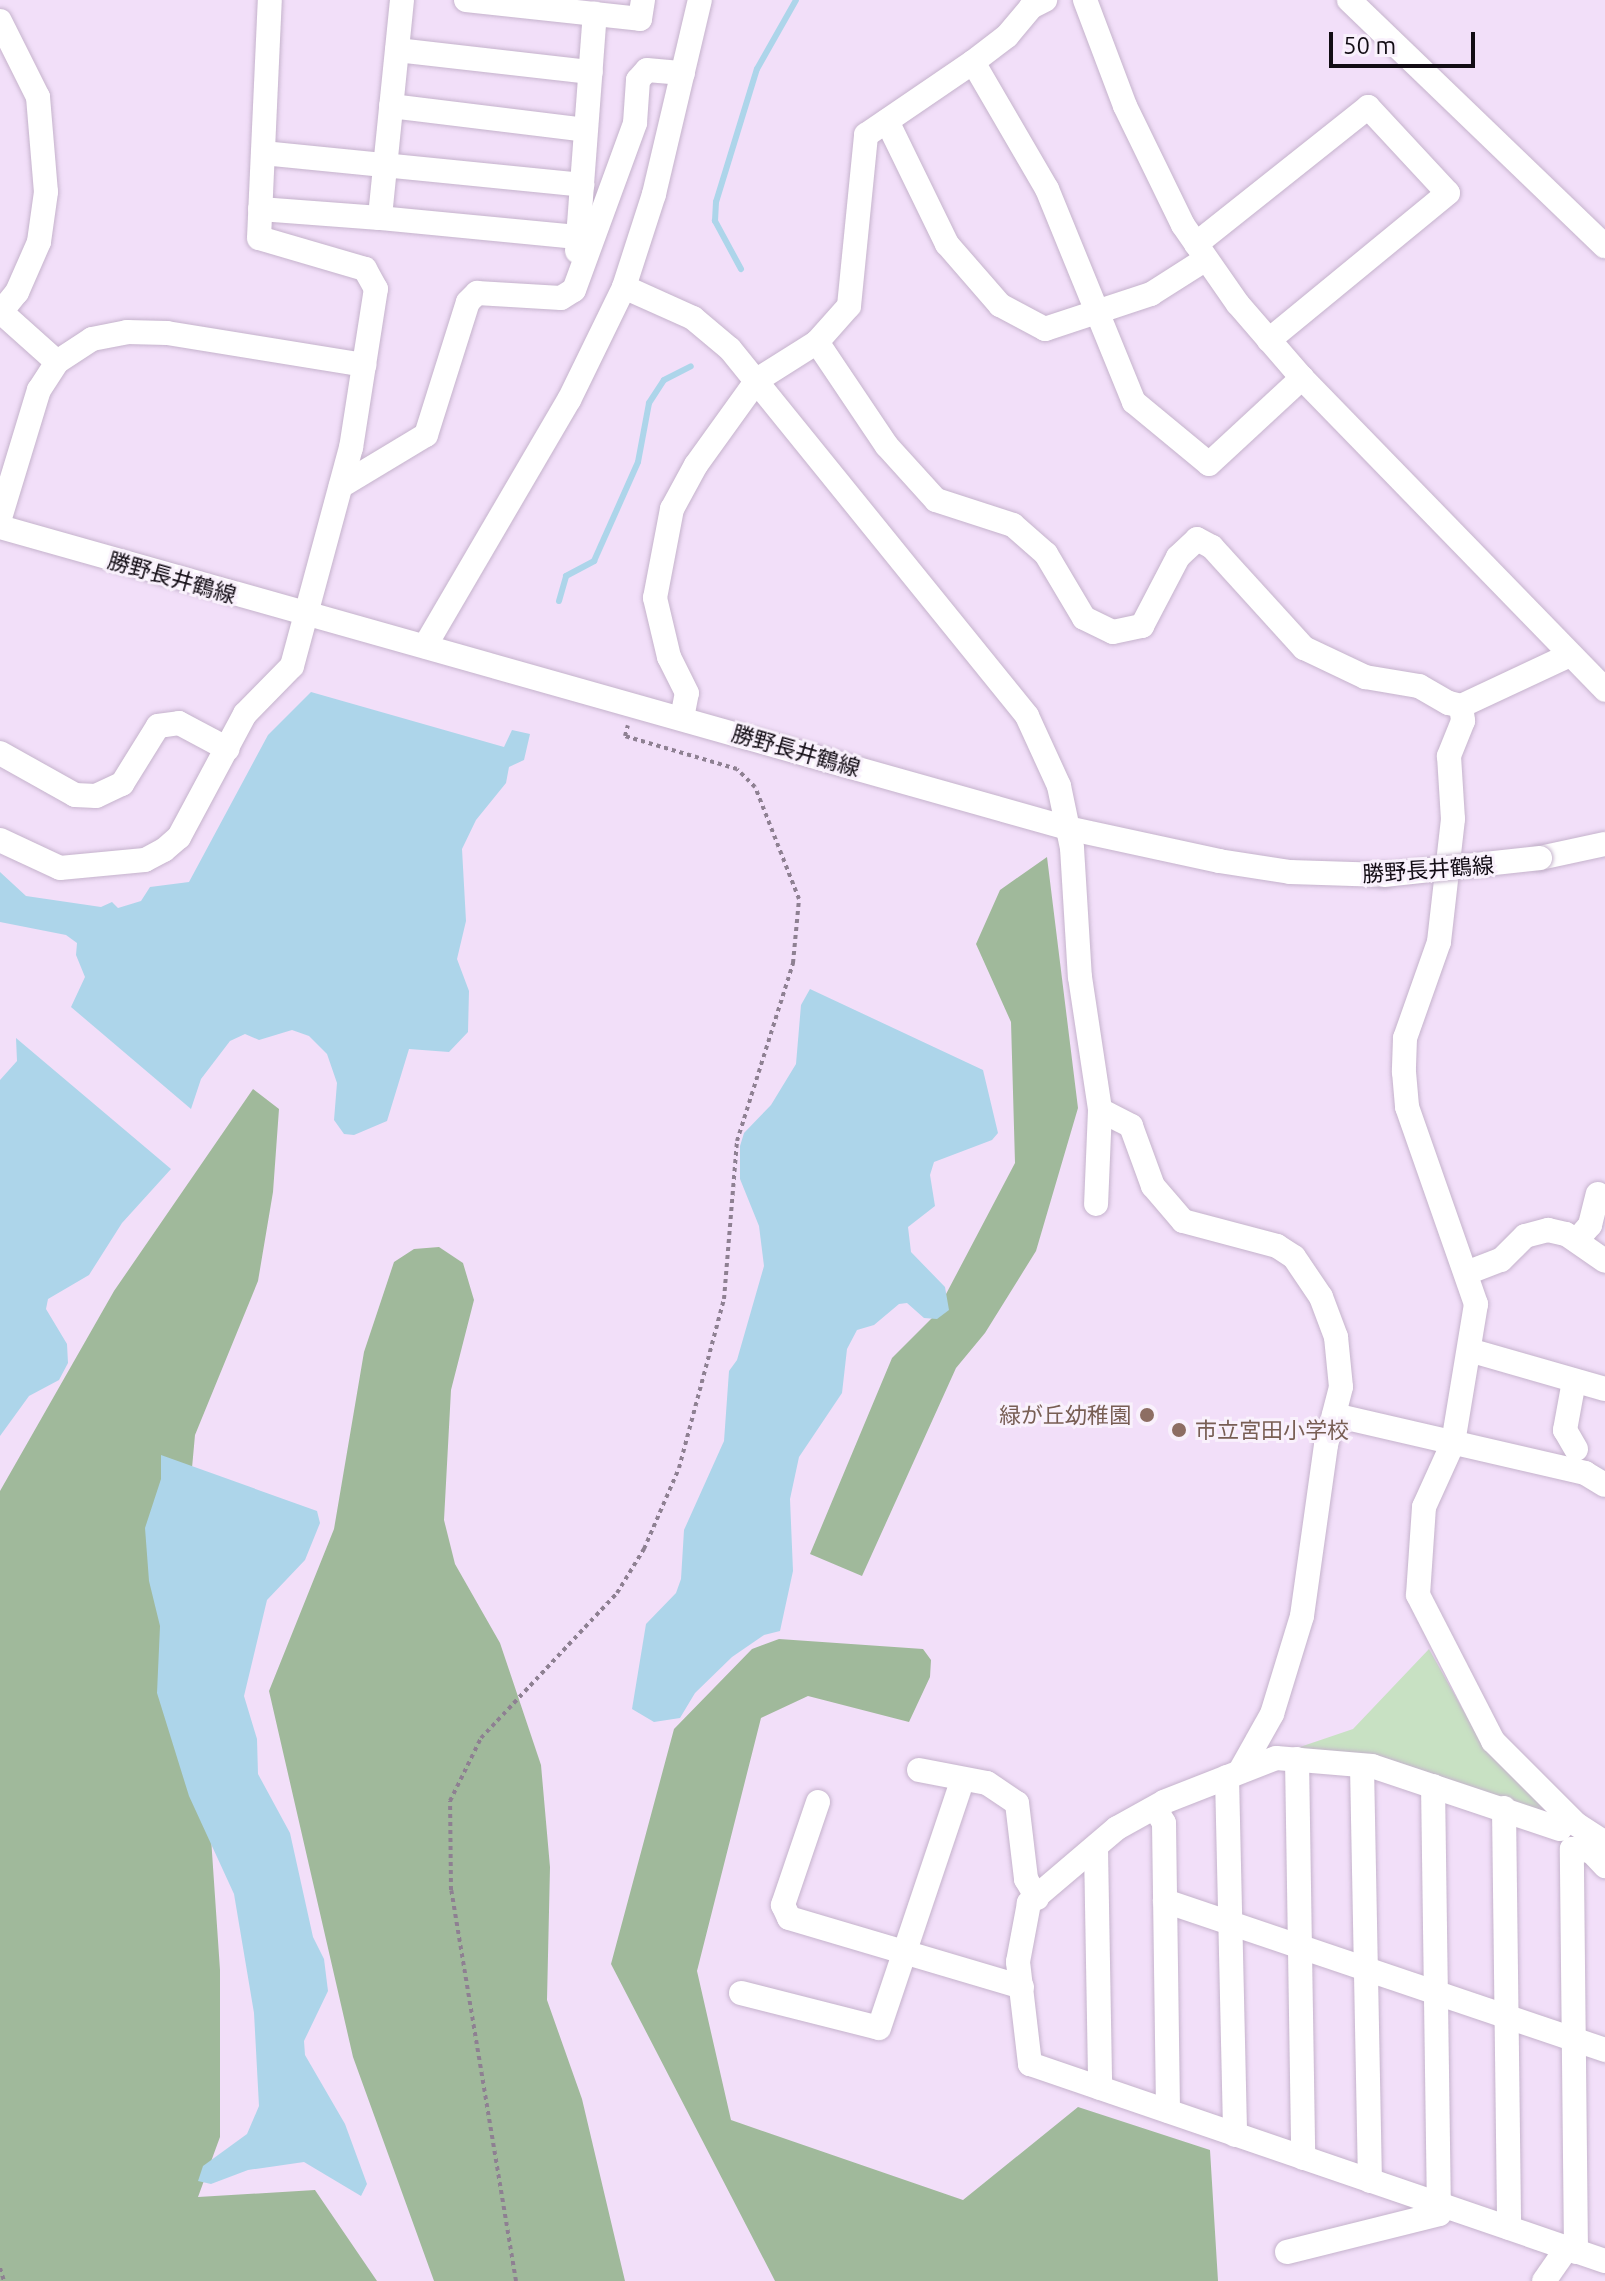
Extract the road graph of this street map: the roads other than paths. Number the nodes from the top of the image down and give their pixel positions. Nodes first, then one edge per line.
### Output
1 (270, 0) edge
2 (402, 0) edge
3 (466, 0) edge
4 (643, 0) edge
5 (700, 0) edge
6 (1045, 0) edge
7 (1085, 0) edge
8 (1349, 0) edge
9 (595, 14) junction
10 (0, 21) edge
11 (397, 50) junction
12 (973, 62) junction
13 (591, 72) junction
14 (683, 73) junction
15 (391, 106) junction
16 (887, 121) junction
17 (586, 130) junction
18 (263, 153) junction
19 (385, 163) junction
20 (582, 185) junction
21 (260, 209) junction
22 (380, 218) junction
23 (578, 237) junction
24 (1605, 246) edge
25 (1201, 251) junction
26 (624, 287) junction
27 (574, 290) junction
28 (0, 312) edge
29 (1100, 314) junction
30 (1269, 340) junction
31 (817, 342) junction
32 (57, 362) junction
33 (364, 365) junction
34 (1302, 378) junction
35 (757, 380) junction
36 (341, 486) junction
37 (0, 518) edge
38 (0, 527) edge
39 (307, 616) junction
40 (425, 646) junction
41 (1570, 655) junction
42 (1605, 690) edge
43 (1461, 706) junction
44 (682, 718) junction
45 (228, 749) junction
46 (0, 753) edge
47 (1067, 828) junction
48 (0, 840) edge
49 (1605, 844) edge
50 (1100, 1110) junction
51 (1598, 1194) dead end
52 (1096, 1204) dead end
53 (1577, 1240) junction
54 (1605, 1261) edge
55 (1469, 1272) junction
56 (1469, 1350) junction
57 (1574, 1381) junction
58 (1605, 1389) edge
59 (1334, 1415) junction
60 (1453, 1443) junction
61 (1576, 1449) dead end
62 (1605, 1485) edge
63 (1297, 1759) junction
64 (1362, 1766) junction
65 (919, 1770) dead end
66 (1234, 1774) junction
67 (962, 1781) junction
68 (1433, 1786) junction
69 (818, 1802) dead end
70 (1155, 1808) junction
71 (1504, 1808) junction
72 (1560, 1829) dead end
73 (1605, 1843) edge
74 (1096, 1848) junction
75 (1605, 1866) edge
76 (1037, 1898) junction
77 (1165, 1901) junction
78 (1232, 1924) junction
79 (1298, 1947) junction
80 (909, 1951) junction
81 (1367, 1970) junction
82 (1022, 1987) junction
83 (741, 1993) dead end
84 (1436, 1993) junction
85 (1506, 2017) junction
86 (1573, 2039) junction
87 (1605, 2050) edge
88 (1100, 2088) junction
89 (1168, 2111) junction
90 (1235, 2135) junction
91 (1303, 2158) junction
92 (1370, 2181) junction
93 (1441, 2205) junction
94 (1509, 2228) junction
95 (1571, 2250) junction
96 (1287, 2252) dead end
97 (1605, 2261) edge
98 (1544, 2281) edge

1 - 18 street
2 - 11 street
3 - 9 street
4 - 9 street
5 - 14 street
6 - 12 street
7 - 25 street
8 - 24 street
9 - 13 street
10 - 28 street
11 - 13 street
11 - 15 street
12 - 16 street
12 - 29 street
13 - 17 street
14 - 26 street
14 - 27 street
15 - 17 street
15 - 19 street
16 - 29 street
16 - 31 street
17 - 20 street
18 - 19 street
18 - 21 street
19 - 20 street
19 - 22 street
20 - 23 street
21 - 22 street
21 - 33 street
22 - 23 street
23 - 27 street
25 - 29 street
25 - 30 street
25 - 30 street
26 - 35 street
26 - 40 street
27 - 36 street
28 - 32 street
29 - 34 street
30 - 34 street
31 - 35 street
31 - 43 street
32 - 33 street
32 - 37 street
33 - 36 street
34 - 41 street
35 - 44 street
35 - 47 street
36 - 39 street
38 - 39 street, 勝野長井鶴線
39 - 40 street, 勝野長井鶴線
39 - 45 street
40 - 44 street, 勝野長井鶴線
41 - 42 street
41 - 43 street
43 - 55 street
44 - 47 street, 勝野長井鶴線
45 - 46 street
45 - 48 street
47 - 49 street, 勝野長井鶴線, bridge
47 - 50 street
50 - 52 street
50 - 59 street
51 - 53 street
53 - 54 street
53 - 55 street
55 - 56 street
56 - 57 street
56 - 60 street
57 - 58 street
57 - 61 street
59 - 60 street
59 - 66 street
60 - 62 street
60 - 73 street
63 - 64 street
63 - 66 street
63 - 79 street
64 - 68 street
64 - 81 street
65 - 67 street
66 - 70 street
66 - 78 street
67 - 76 street
67 - 80 street
68 - 71 street
68 - 84 street
69 - 80 street
70 - 74 street
70 - 77 street
71 - 72 street
71 - 85 street
74 - 76 street
74 - 88 street
75 - 86 street
76 - 82 street
77 - 78 street
77 - 89 street
78 - 79 street
78 - 90 street
79 - 81 street
79 - 91 street
80 - 82 street
80 - 83 street
81 - 84 street
81 - 92 street
82 - 88 street
84 - 85 street
84 - 93 street
85 - 86 street
85 - 94 street
86 - 87 street
86 - 95 street
88 - 89 street
89 - 90 street
90 - 91 street
91 - 92 street
92 - 93 street
93 - 94 street
93 - 96 street
94 - 95 street
95 - 97 street
95 - 98 street

